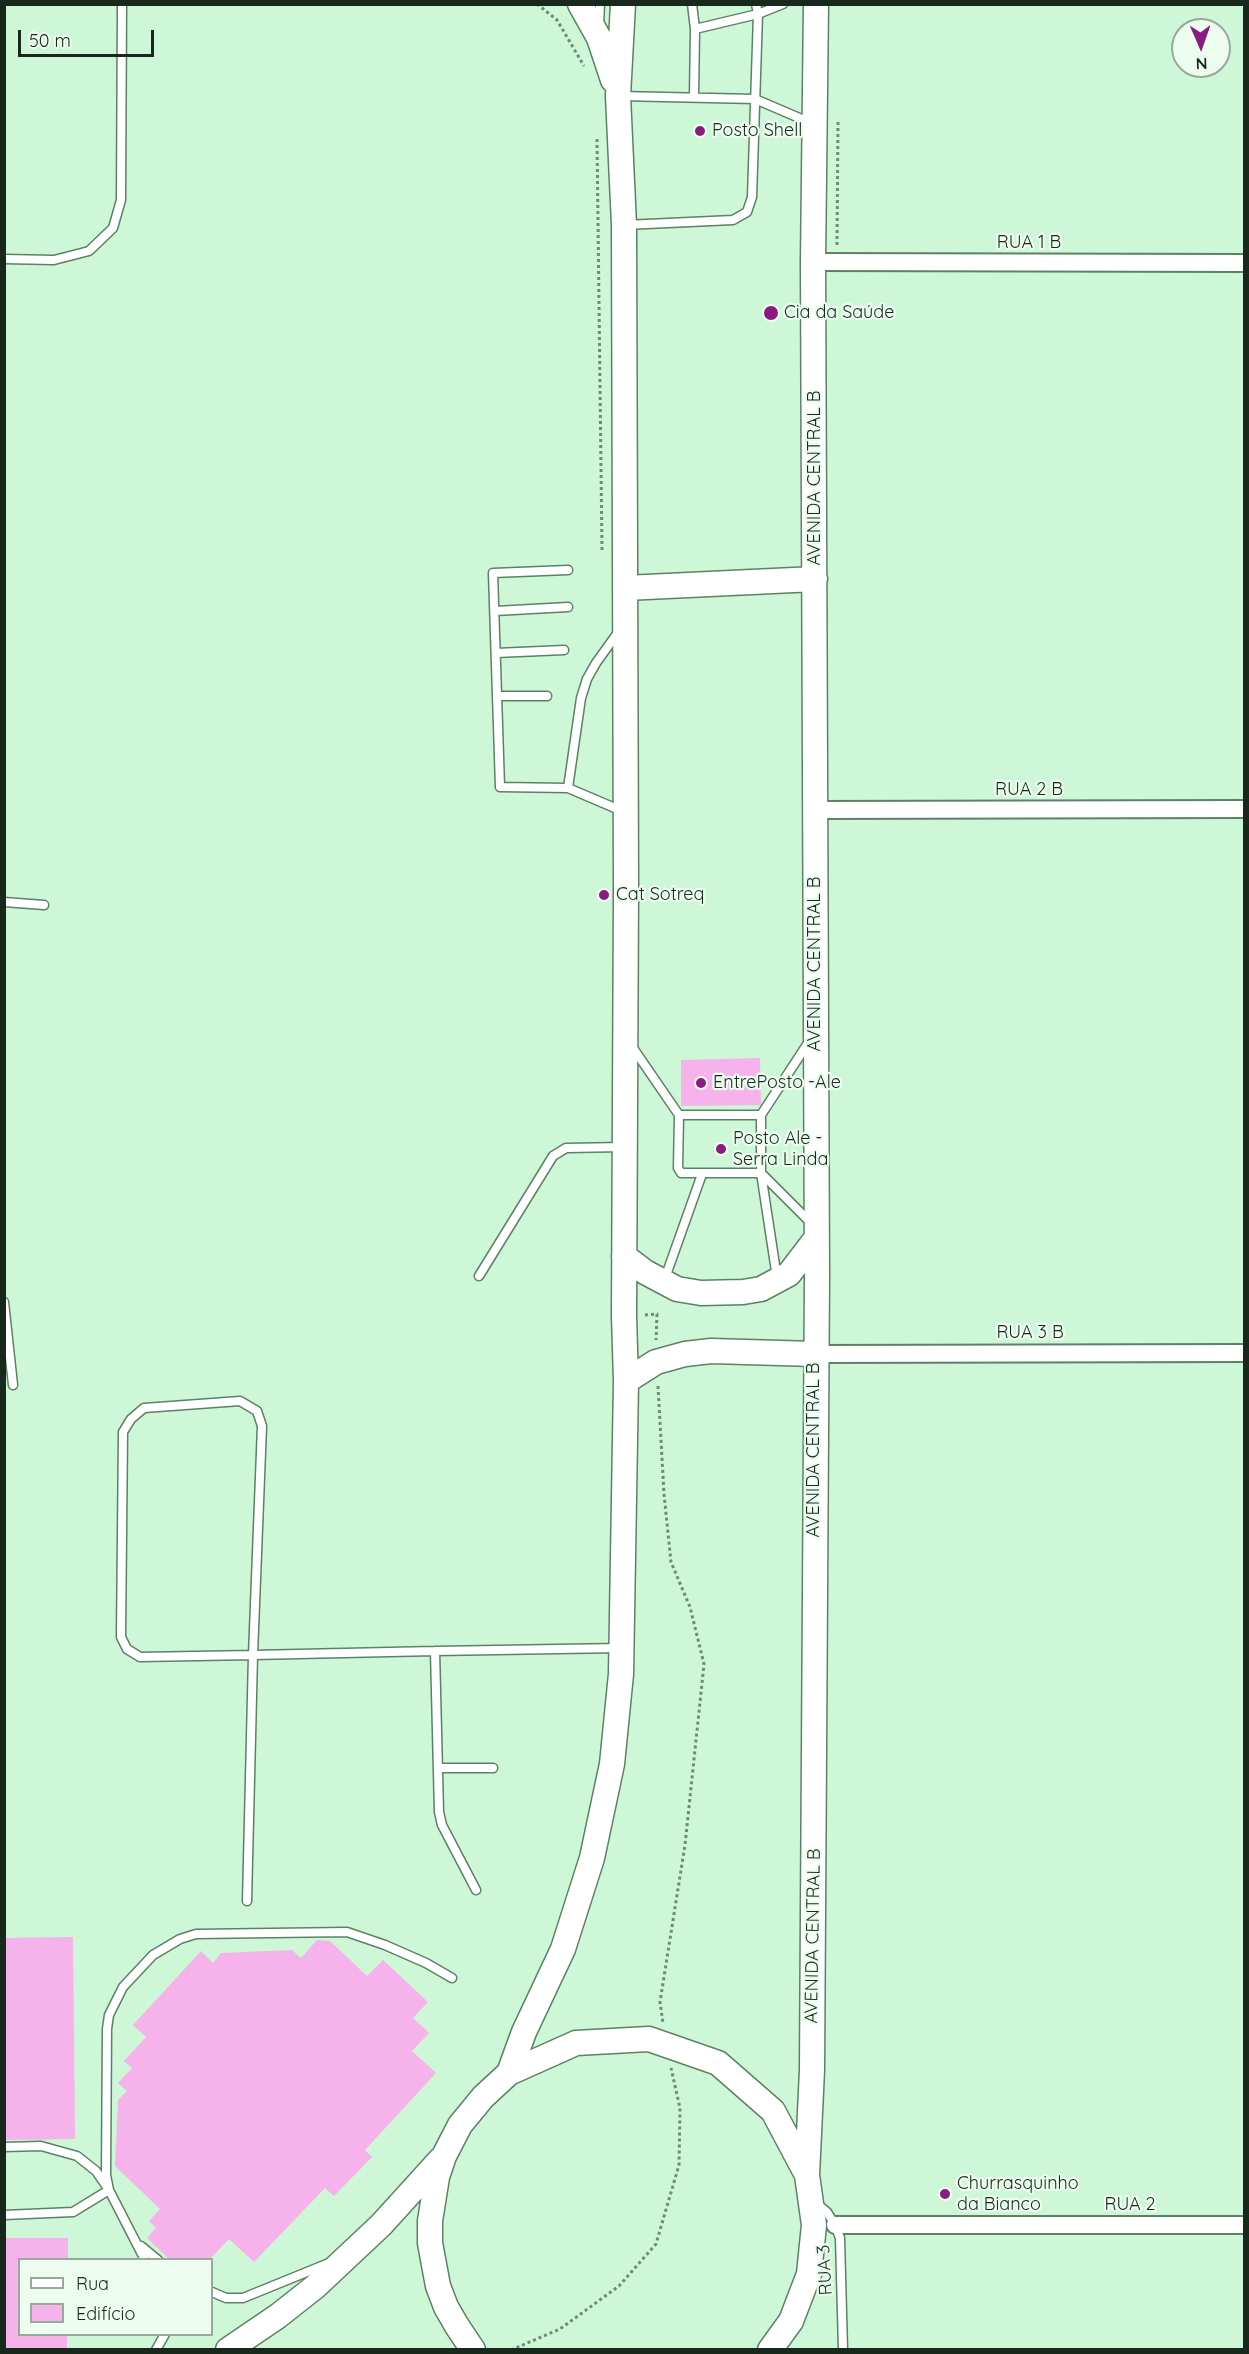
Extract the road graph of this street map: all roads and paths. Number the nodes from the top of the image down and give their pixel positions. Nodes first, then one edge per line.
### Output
1 (122, 4) edge
2 (622, 4) edge
3 (692, 4) edge
4 (756, 4) edge
5 (783, 4) edge
6 (816, 4) edge
7 (585, 5) edge
8 (758, 14) junction
9 (695, 29) junction
10 (618, 96) junction
11 (694, 97) junction
12 (755, 99) junction
13 (838, 110) dead end
14 (814, 124) junction
15 (624, 225) junction
16 (4, 259) edge
17 (825, 262) junction
18 (1245, 263) edge
19 (568, 570) dead end
20 (815, 579) junction
21 (625, 588) junction
22 (568, 607) dead end
23 (495, 611) junction
24 (625, 624) junction
25 (564, 650) dead end
26 (496, 653) junction
27 (497, 696) junction
28 (547, 696) dead end
29 (568, 788) junction
30 (1245, 809) edge
31 (814, 810) junction
32 (626, 813) junction
33 (4, 902) edge
34 (44, 905) dead end
35 (815, 1032) junction
36 (625, 1036) junction
37 (678, 1115) junction
38 (761, 1116) junction
39 (624, 1147) junction
40 (761, 1173) junction
41 (702, 1174) junction
42 (815, 1234) junction
43 (624, 1256) junction
44 (479, 1276) dead end
45 (777, 1282) junction
46 (664, 1283) junction
47 (4, 1302) edge
48 (1245, 1353) edge
49 (814, 1354) junction
50 (626, 1381) junction
51 (13, 1385) dead end
52 (621, 1648) junction
53 (435, 1651) junction
54 (253, 1655) junction
55 (438, 1768) junction
56 (493, 1768) dead end
57 (476, 1890) dead end
58 (247, 1901) dead end
59 (452, 1978) dead end
60 (510, 2073) junction
61 (4, 2147) edge
62 (444, 2156) junction
63 (807, 2175) junction
64 (109, 2190) junction
65 (812, 2200) junction
66 (4, 2214) edge
67 (835, 2225) junction
68 (1245, 2225) edge
69 (138, 2244) junction
70 (352, 2253) junction
71 (145, 2258) edge
72 (157, 2258) edge
73 (213, 2292) edge
74 (164, 2336) edge
75 (156, 2349) edge
76 (228, 2349) edge
77 (473, 2349) edge
78 (770, 2349) edge
79 (843, 2349) edge

1 - 16 lane
2 - 10 main road, AVENIDA CENTRAL B
3 - 9 lane
4 - 8 lane
5 - 8 lane
6 - 14 main road, AVENIDA CENTRAL B
7 - 10 main road
8 - 9 lane
8 - 12 lane
9 - 11 lane
10 - 11 lane
10 - 15 main road, AVENIDA CENTRAL B
11 - 12 lane
12 - 14 lane
12 - 15 lane
13 - 17 path
14 - 17 main road, AVENIDA CENTRAL B
15 - 21 main road, AVENIDA CENTRAL B
17 - 18 street, RUA 1 B
17 - 20 main road, AVENIDA CENTRAL B
19 - 23 lane
20 - 21 main road
20 - 31 main road, AVENIDA CENTRAL B
21 - 24 main road, AVENIDA CENTRAL B
22 - 23 lane
23 - 26 lane
24 - 29 lane
24 - 32 main road, AVENIDA CENTRAL B
25 - 26 lane
26 - 27 lane
27 - 28 lane
27 - 29 lane
29 - 32 lane
30 - 31 street, RUA 2 B
31 - 35 main road, AVENIDA CENTRAL B
32 - 36 main road, AVENIDA CENTRAL B
33 - 34 lane
35 - 38 lane
35 - 42 main road, AVENIDA CENTRAL B
36 - 37 lane
36 - 39 main road, AVENIDA CENTRAL B
37 - 38 lane
37 - 41 lane
38 - 40 lane
39 - 43 main road, AVENIDA CENTRAL B
39 - 44 lane
40 - 41 lane
40 - 42 lane
40 - 45 lane
41 - 46 lane
42 - 45 main road
42 - 49 main road, AVENIDA CENTRAL B
43 - 46 main road
43 - 50 main road, AVENIDA CENTRAL B
45 - 46 main road
47 - 51 lane
48 - 49 street, RUA 3 B
49 - 50 main road
49 - 63 main road, AVENIDA CENTRAL B
50 - 52 main road, AVENIDA CENTRAL B
52 - 53 lane
52 - 60 main road, AVENIDA CENTRAL B
53 - 54 lane
53 - 55 lane
54 - 54 lane
54 - 58 lane
55 - 56 lane
55 - 57 lane
59 - 64 lane
60 - 62 main road, AVENIDA CENTRAL B
60 - 63 main road, AVENIDA CENTRAL B
61 - 64 lane
62 - 70 main road
62 - 77 main road, AVENIDA CENTRAL B
63 - 65 main road, AVENIDA CENTRAL B
64 - 66 lane
64 - 69 lane
65 - 67 lane, RUA 3
65 - 78 main road, AVENIDA CENTRAL B
67 - 68 street, RUA 2
67 - 79 lane, RUA 3
69 - 71 lane
69 - 72 lane
70 - 73 lane
70 - 76 main road
74 - 75 lane

